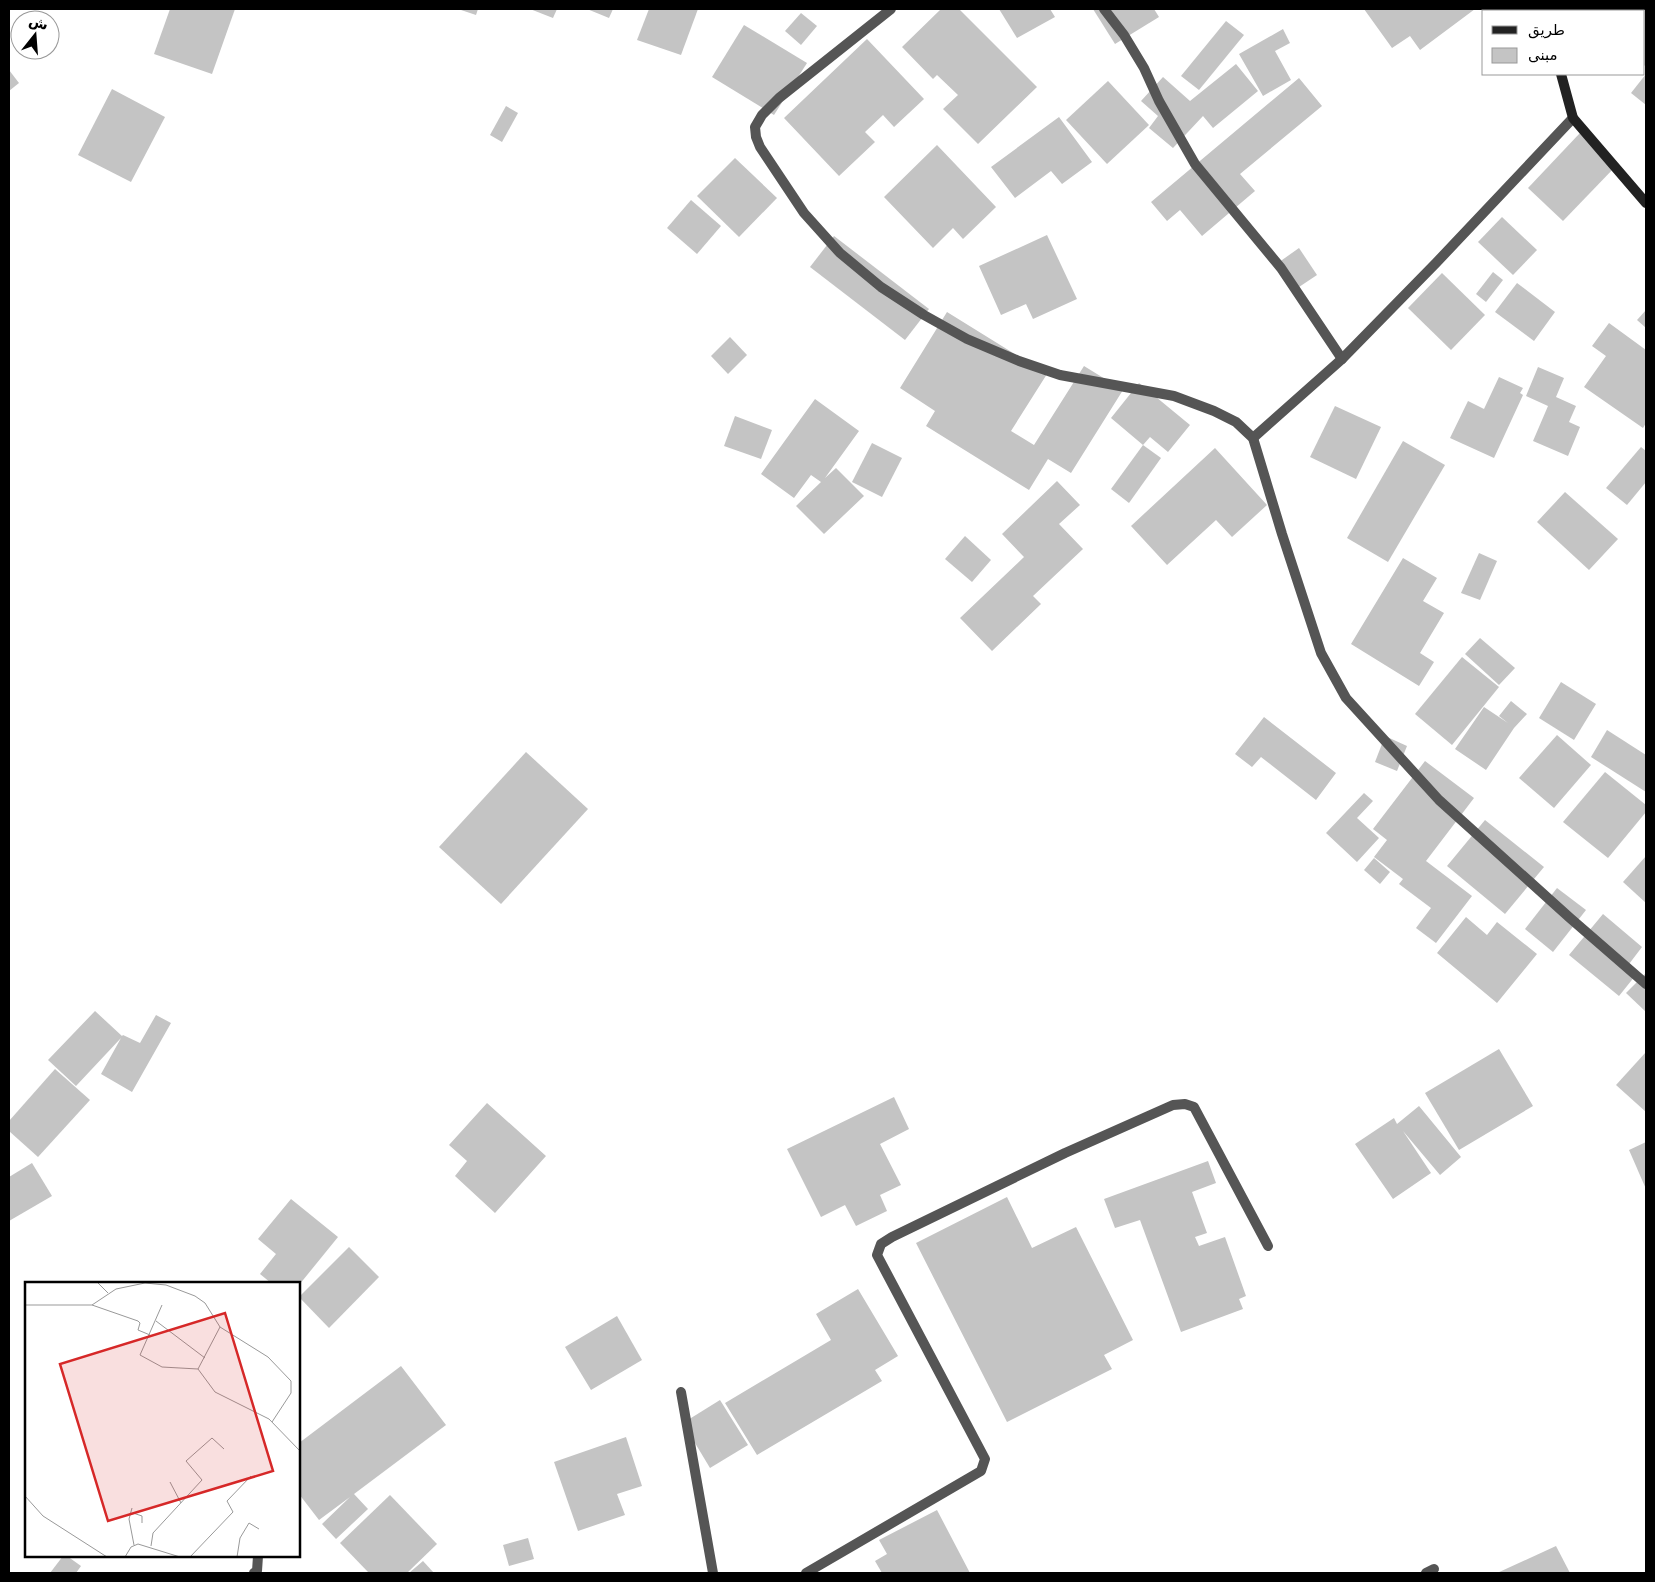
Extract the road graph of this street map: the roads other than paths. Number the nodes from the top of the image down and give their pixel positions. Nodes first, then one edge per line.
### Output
1 (891, 9) edge
2 (1104, 9) edge
3 (1562, 75) edge
4 (1573, 118) junction
5 (1646, 203) edge
6 (1342, 358) junction
7 (1253, 438) junction
8 (1646, 984) edge
9 (1268, 1246) dead end
10 (680, 1392) dead end
11 (258, 1557) edge
12 (257, 1573) edge
13 (713, 1573) edge
14 (806, 1573) edge

1 - 7 street
2 - 6 street
3 - 4 street
4 - 5 street
4 - 6 street
6 - 7 street
7 - 8 street
9 - 14 street
10 - 13 street
11 - 12 street

